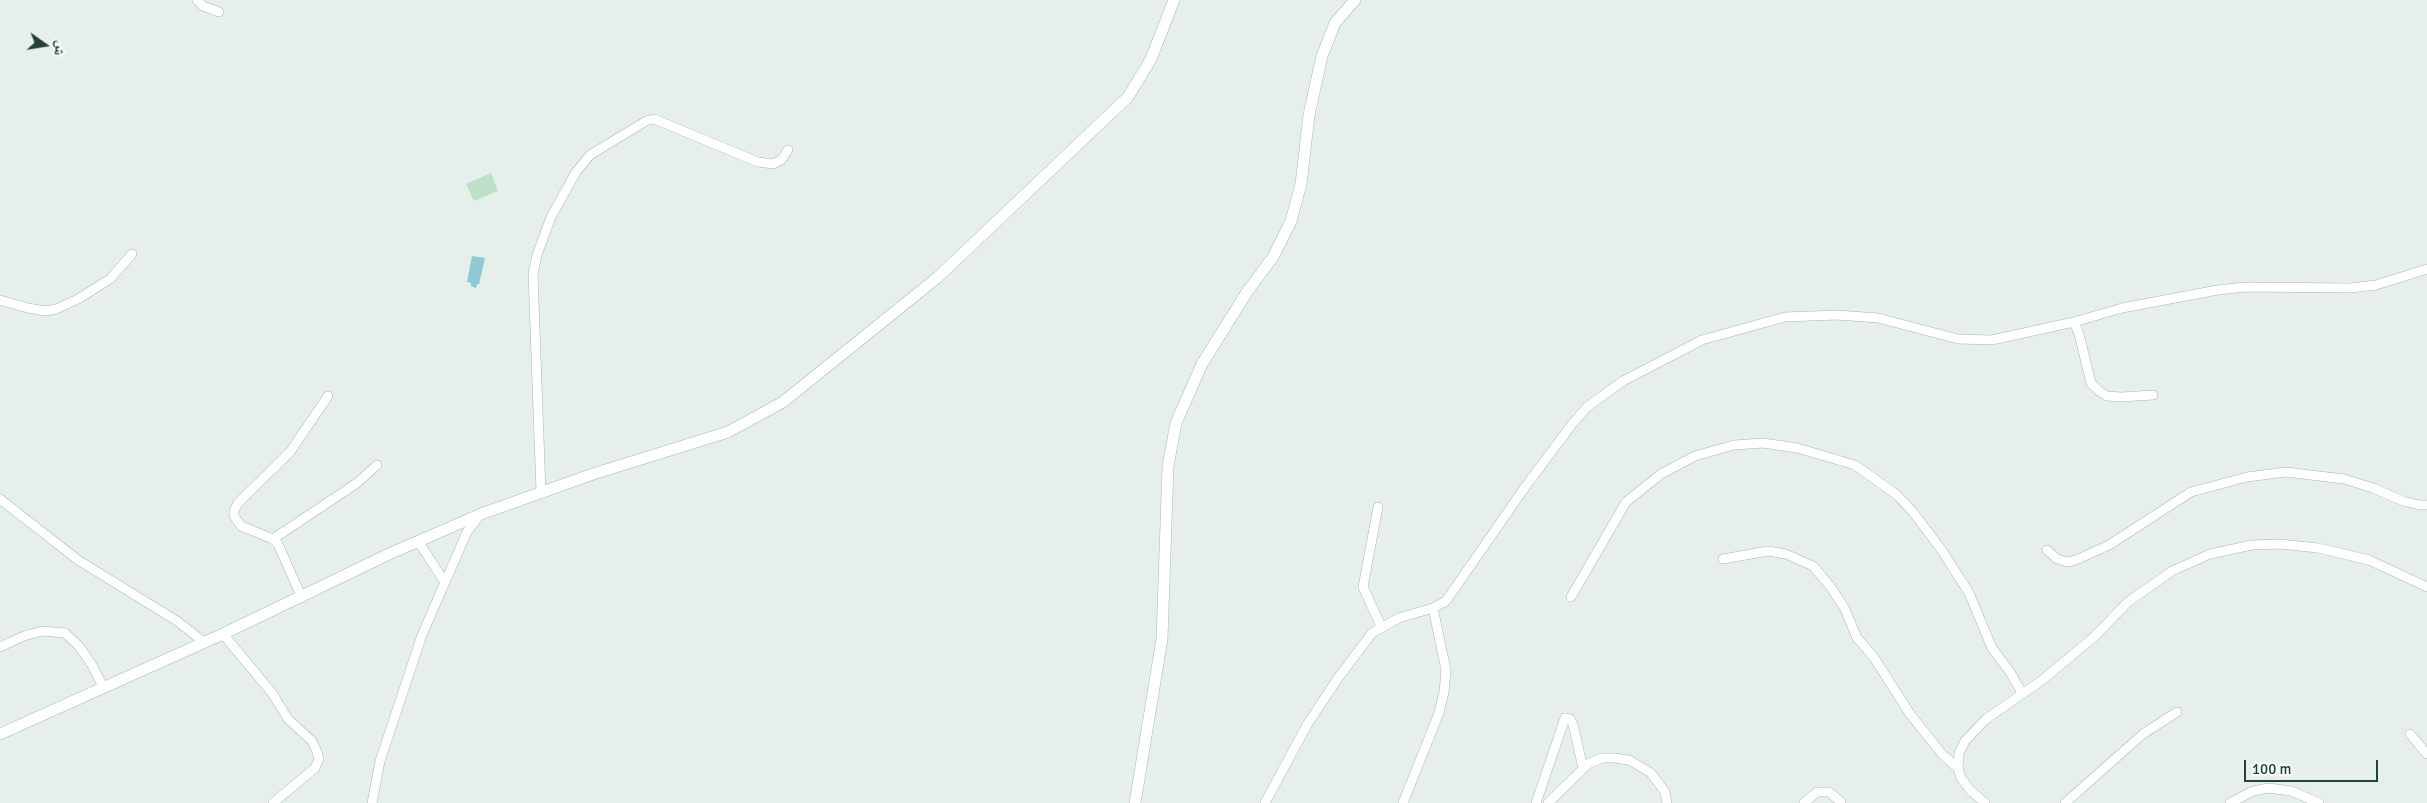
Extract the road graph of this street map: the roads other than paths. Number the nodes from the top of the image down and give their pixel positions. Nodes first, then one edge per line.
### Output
1 (197, 0) edge
2 (1174, 0) edge
3 (1355, 0) edge
4 (219, 12) dead end
5 (788, 150) dead end
6 (132, 254) dead end
7 (2427, 269) edge
8 (0, 300) edge
9 (2074, 322) junction
10 (2153, 395) dead end
11 (328, 396) dead end
12 (377, 464) dead end
13 (541, 492) junction
14 (0, 499) edge
15 (2427, 505) edge
16 (1378, 507) dead end
17 (481, 514) junction
18 (273, 539) junction
19 (418, 541) junction
20 (2047, 550) dead end
21 (1723, 559) dead end
22 (444, 581) junction
23 (2427, 588) edge
24 (1571, 597) dead end
25 (302, 598) junction
26 (1434, 608) junction
27 (1381, 626) junction
28 (223, 634) junction
29 (204, 642) junction
30 (0, 647) edge
31 (103, 687) junction
32 (2022, 694) junction
33 (2176, 712) dead end
34 (0, 734) edge
35 (2410, 734) dead end
36 (2427, 754) edge
37 (1583, 768) junction
38 (1958, 768) junction
39 (1841, 802) dead end
40 (274, 803) edge
41 (372, 803) edge
42 (1135, 803) edge
43 (1265, 803) edge
44 (1403, 803) edge
45 (1536, 803) edge
46 (1548, 803) edge
47 (1667, 803) edge
48 (1804, 803) edge
49 (1985, 803) edge
50 (2066, 803) edge
51 (2230, 803) edge
52 (2319, 803) edge

1 - 4 street
2 - 13 street
3 - 42 street
5 - 13 street
6 - 8 street
7 - 9 street
9 - 10 street
9 - 26 street
11 - 18 street
12 - 18 street
13 - 17 street
14 - 29 street
15 - 20 street
16 - 27 street
17 - 19 street
17 - 22 street
18 - 25 street
19 - 22 street
19 - 25 street
21 - 38 street
22 - 41 street
23 - 32 street
24 - 32 street
25 - 28 street
26 - 27 street
26 - 44 street
27 - 43 street
28 - 29 street
28 - 40 street
29 - 31 street
30 - 31 street
31 - 34 street
32 - 38 street
33 - 50 street
35 - 36 street
37 - 45 street
37 - 46 street
37 - 47 street
38 - 49 street
39 - 48 street
51 - 52 street

